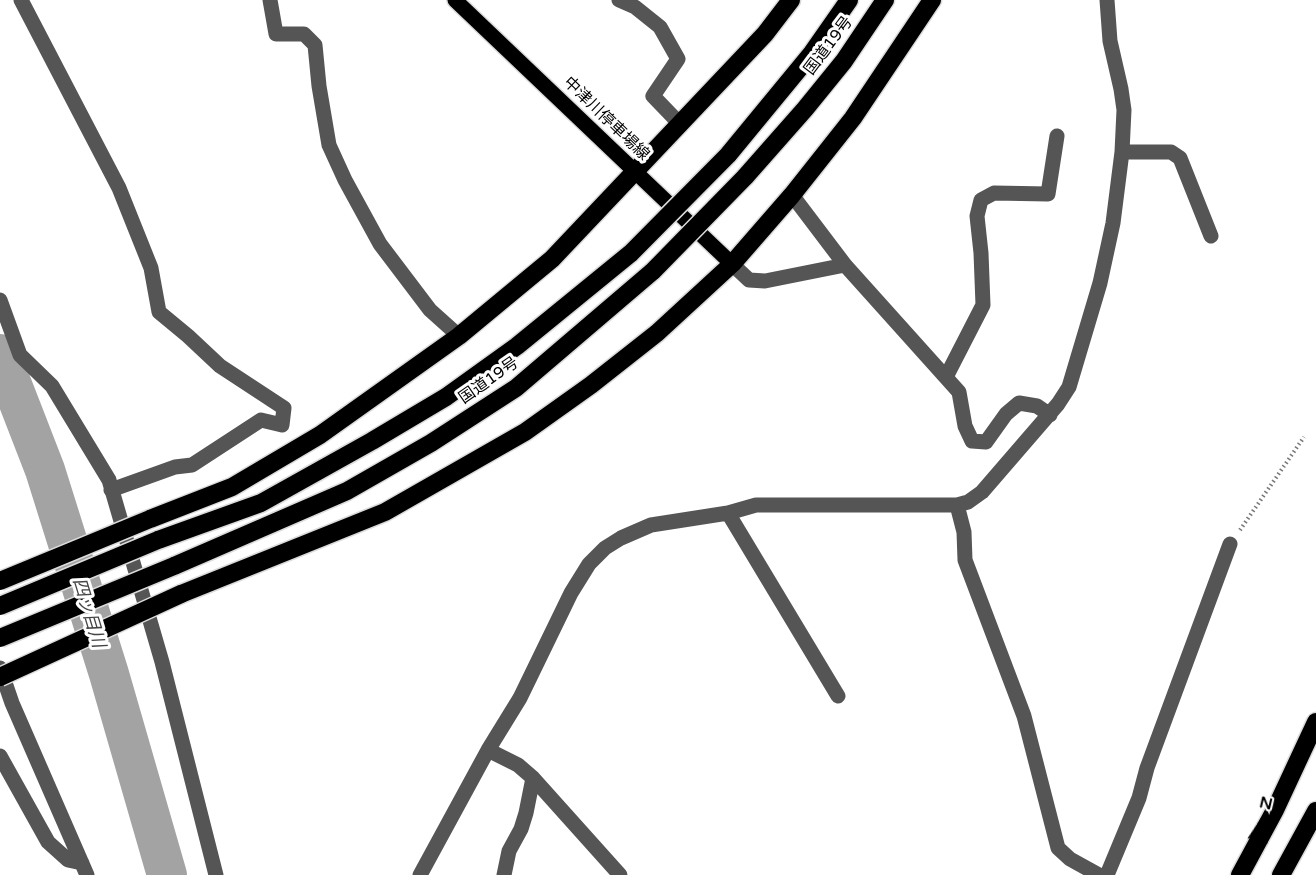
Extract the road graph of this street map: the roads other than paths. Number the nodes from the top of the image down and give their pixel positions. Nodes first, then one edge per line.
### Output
1 (21, 0) edge
2 (270, 0) edge
3 (456, 0) edge
4 (619, 0) edge
5 (791, 0) edge
6 (849, 0) edge
7 (885, 0) edge
8 (932, 0) edge
9 (1107, 0) edge
10 (679, 123) junction
11 (1057, 135) dead end
12 (1122, 152) junction
13 (633, 171) junction
14 (792, 195) junction
15 (1211, 236) dead end
16 (732, 264) junction
17 (845, 265) junction
18 (0, 300) edge
19 (459, 336) junction
20 (946, 376) junction
21 (1050, 415) junction
22 (111, 490) junction
23 (957, 505) junction
24 (728, 513) junction
25 (1230, 543) road end
26 (0, 581) edge
27 (0, 606) edge
28 (0, 638) edge
29 (0, 668) edge
30 (0, 677) edge
31 (838, 696) dead end
32 (1316, 722) edge
33 (488, 750) junction
34 (0, 756) edge
35 (532, 778) junction
36 (1316, 811) edge
37 (85, 869) edge
38 (216, 875) edge
39 (420, 875) edge
40 (504, 875) edge
41 (620, 875) edge
42 (1099, 875) edge
43 (1107, 875) edge
44 (1240, 875) edge
45 (1281, 875) edge

1 - 22 street
2 - 19 street
3 - 13 main road, 中津川停車場線
4 - 10 street
5 - 10 highway
6 - 27 highway, 国道19号, bridge
7 - 28 highway, 国道19号, bridge
8 - 14 highway
9 - 12 street
10 - 13 highway
11 - 20 street
12 - 15 street
12 - 21 street
13 - 16 main road, 中津川停車場線
13 - 19 highway
14 - 16 highway
14 - 17 street
16 - 17 street
16 - 30 highway, bridge
17 - 20 street
18 - 22 street
19 - 26 highway, bridge
20 - 21 street
21 - 23 street
22 - 38 street
23 - 24 street
23 - 42 street
24 - 31 street
24 - 33 street
25 - 43 street
29 - 37 street
32 - 44 highway
33 - 35 street
33 - 39 street
34 - 37 street
35 - 40 street
35 - 41 street
36 - 45 highway

